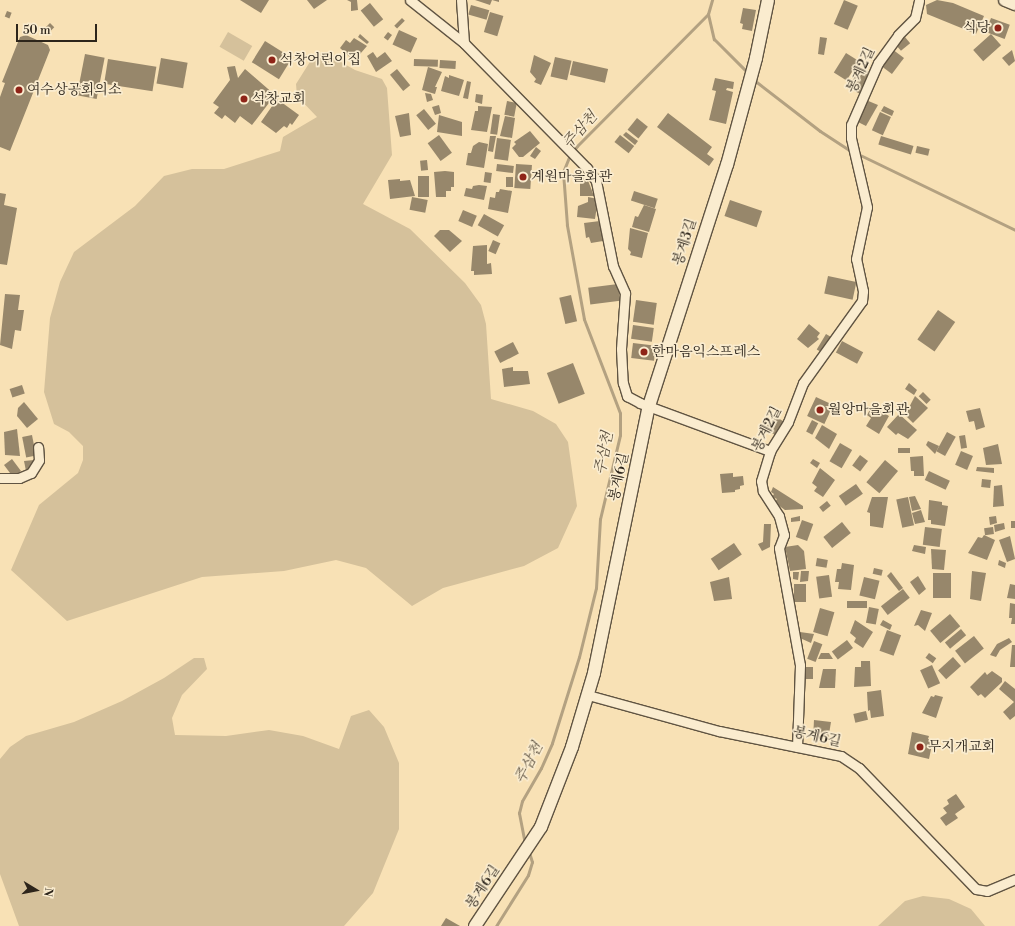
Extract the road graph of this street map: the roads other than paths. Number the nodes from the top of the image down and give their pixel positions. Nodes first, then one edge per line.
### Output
1 (410, 0) edge
2 (461, 0) edge
3 (768, 0) edge
4 (919, 0) edge
5 (1005, 0) edge
6 (1015, 4) edge
7 (464, 44) junction
8 (649, 406) junction
9 (38, 447) dead end
10 (770, 451) junction
11 (0, 478) edge
12 (588, 695) junction
13 (797, 747) junction
14 (1015, 879) edge
15 (475, 926) edge

1 - 7 street
2 - 7 street
3 - 8 street, 봉계3길
4 - 10 street, 봉계2길
5 - 6 street
7 - 8 street
8 - 10 street
8 - 12 street, 봉계6길
9 - 11 street
10 - 13 street, 봉계2길
12 - 13 street, 봉계6길
12 - 15 street, 봉계6길
13 - 14 street, 봉계6길

